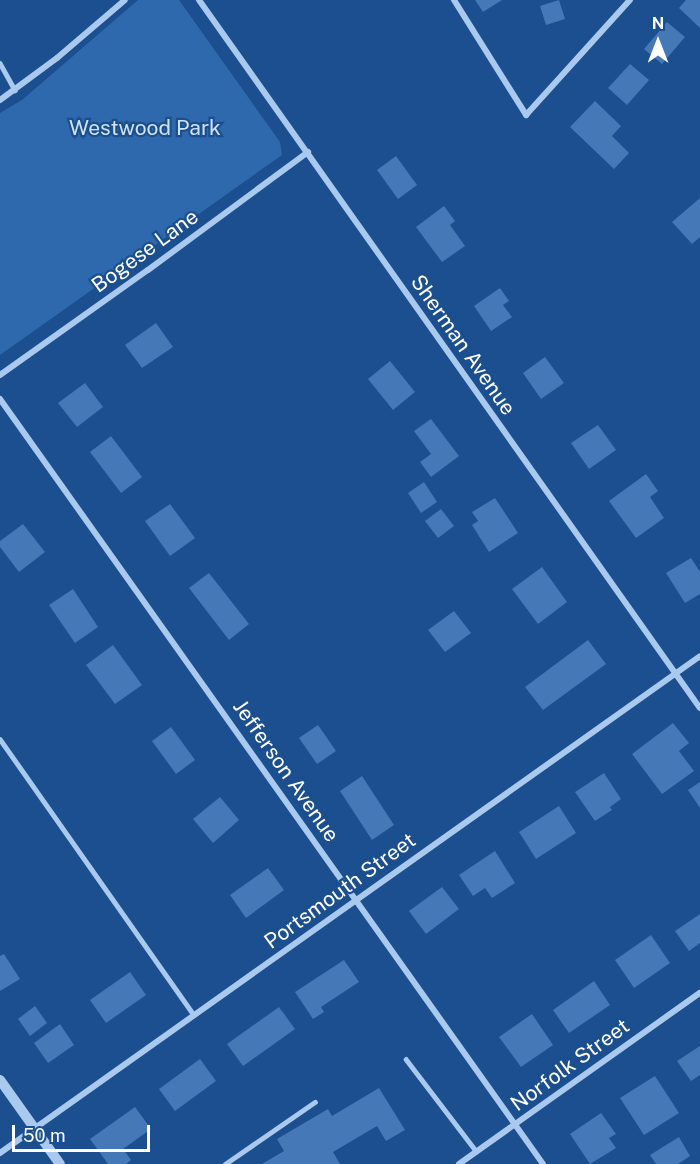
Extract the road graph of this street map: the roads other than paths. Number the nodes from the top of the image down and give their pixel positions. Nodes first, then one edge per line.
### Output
1 (125, 0) edge
2 (199, 0) edge
3 (454, 0) edge
4 (630, 0) edge
5 (0, 63) edge
6 (15, 90) junction
7 (0, 100) edge
8 (308, 152) junction
9 (0, 375) edge
10 (0, 399) edge
11 (700, 656) edge
12 (676, 673) junction
13 (700, 708) edge
14 (0, 739) edge
15 (358, 901) junction
16 (700, 993) edge
17 (194, 1015) junction
18 (406, 1059) dead end
19 (0, 1080) edge
20 (315, 1102) dead end
21 (514, 1125) junction
22 (35, 1128) junction
23 (476, 1152) junction
24 (0, 1154) edge
25 (60, 1164) edge
26 (225, 1164) edge
27 (459, 1164) edge
28 (543, 1164) edge

1 - 6 street
2 - 8 street, Sherman Avenue
3 - 4 street
5 - 6 lane
6 - 7 street
8 - 9 street, Bogese Lane
8 - 12 street, Sherman Avenue
10 - 15 street, Jefferson Avenue
11 - 12 street, Portsmouth Street
12 - 13 street, Sherman Avenue
12 - 15 street, Portsmouth Street
14 - 17 lane
15 - 17 street, Portsmouth Street
15 - 21 street, Jefferson Avenue
16 - 21 street, Norfolk Street
17 - 22 street, Portsmouth Street
18 - 23 lane
19 - 22 street
20 - 26 lane
21 - 23 street, Norfolk Street
21 - 28 street, Jefferson Avenue
22 - 24 street, Portsmouth Street
22 - 25 street
23 - 27 street, Norfolk Street

